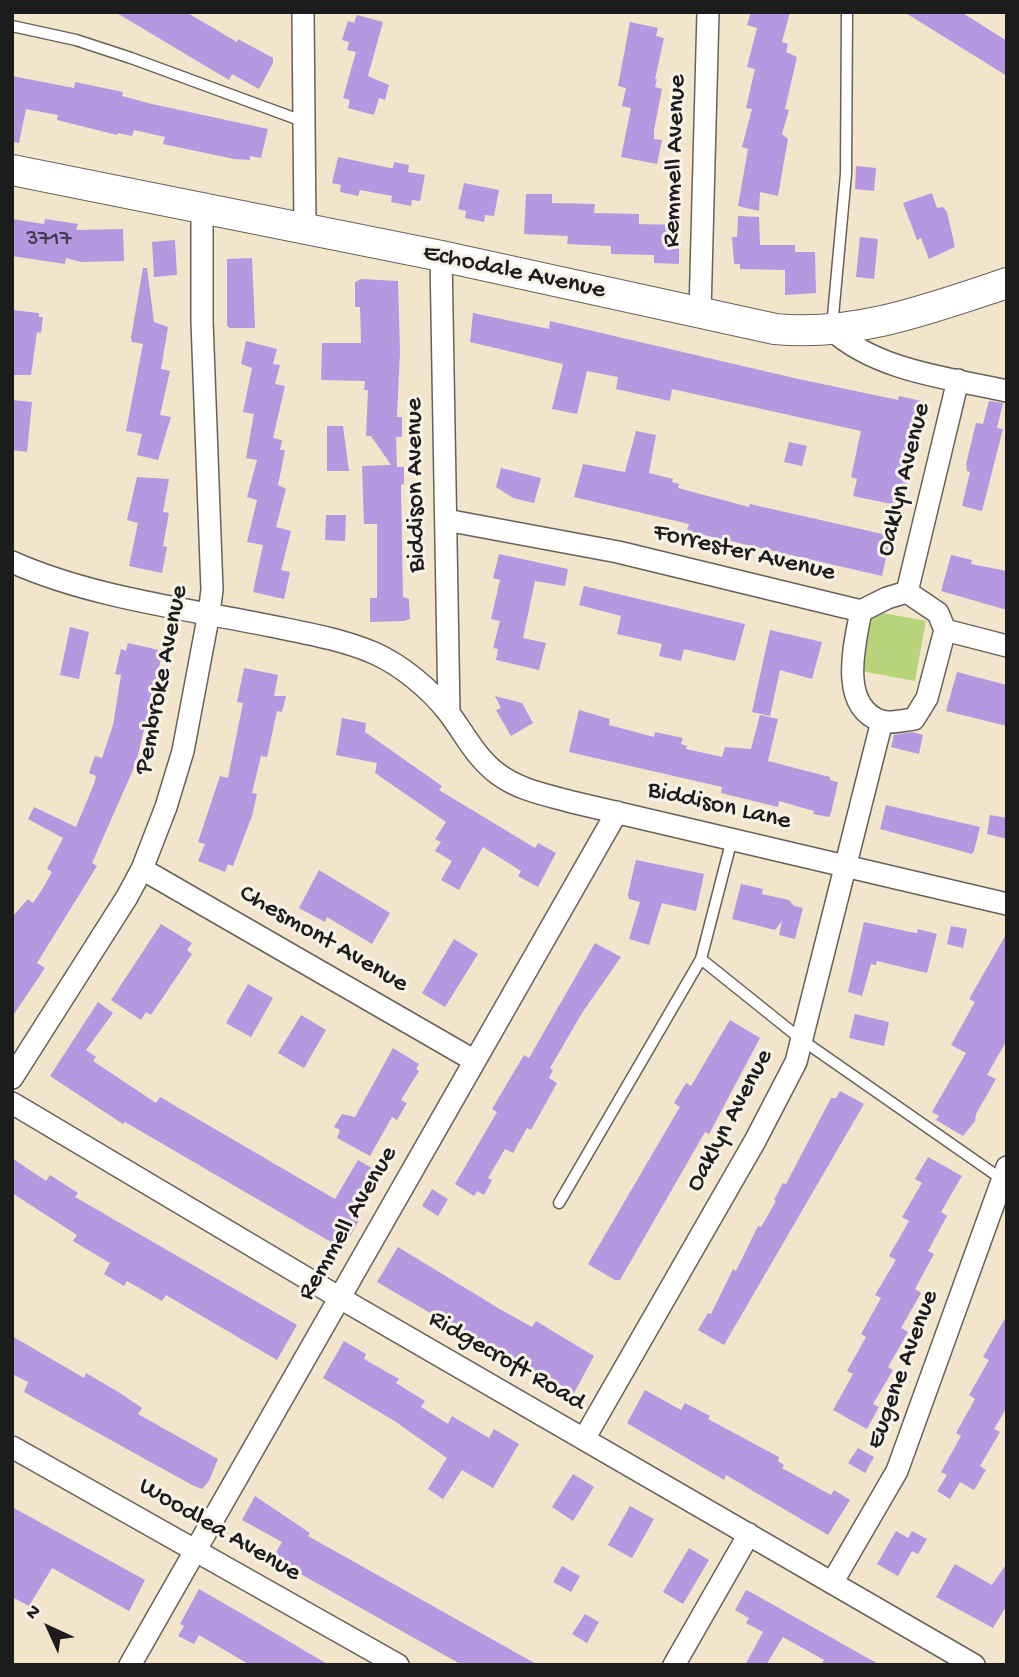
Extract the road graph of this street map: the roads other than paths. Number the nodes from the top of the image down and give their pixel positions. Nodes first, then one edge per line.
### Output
1 (708, 12) edge
2 (847, 12) edge
3 (297, 15) edge
4 (12, 26) edge
5 (306, 122) junction
6 (12, 170) edge
7 (202, 209) junction
8 (306, 229) junction
9 (441, 256) junction
10 (1007, 284) edge
11 (700, 313) junction
12 (832, 330) junction
13 (958, 380) junction
14 (1007, 391) edge
15 (446, 520) junction
16 (12, 562) edge
17 (907, 592) junction
18 (861, 611) junction
19 (209, 613) junction
20 (945, 630) junction
21 (1007, 646) edge
22 (449, 713) junction
23 (882, 721) junction
24 (617, 812) junction
25 (732, 839) junction
26 (844, 865) junction
27 (142, 869) junction
28 (1007, 904) edge
29 (701, 959) junction
30 (802, 1040) junction
31 (475, 1061) junction
32 (12, 1078) edge
33 (12, 1103) edge
34 (1005, 1173) edge
35 (559, 1203) dead end
36 (340, 1298) junction
37 (584, 1439) junction
38 (12, 1447) edge
39 (749, 1534) junction
40 (196, 1549) junction
41 (832, 1583) junction
42 (130, 1665) edge
43 (398, 1665) edge
44 (674, 1665) edge
45 (974, 1665) edge

1 - 11 street, Remmell Avenue
2 - 12 lane
3 - 5 street
4 - 5 lane
5 - 8 street
6 - 7 main road, Echodale Avenue
7 - 8 main road, Echodale Avenue
7 - 19 street, Pembroke Avenue
8 - 9 main road, Echodale Avenue
9 - 11 main road, Echodale Avenue
9 - 15 street, Biddison Avenue
10 - 12 main road, Echodale Avenue
11 - 12 main road, Echodale Avenue
12 - 13 street
13 - 14 street
13 - 17 street, Oaklyn Avenue
15 - 18 street, Forrester Avenue
15 - 22 street, Biddison Avenue
16 - 19 street, Biddison Lane
17 - 18 street, Forrester Avenue
17 - 20 street
18 - 23 street
19 - 22 street, Biddison Lane
19 - 27 street, Pembroke Avenue
20 - 21 street
20 - 23 street
22 - 24 street, Biddison Lane
23 - 26 street, Oaklyn Avenue
24 - 25 street, Biddison Lane
24 - 31 street, Remmell Avenue
25 - 26 street, Biddison Lane
25 - 29 lane
26 - 28 street, Biddison Lane
26 - 30 street, Oaklyn Avenue
27 - 31 street, Chesmont Avenue
27 - 32 street, Pembroke Avenue
29 - 30 lane
29 - 35 lane
30 - 34 lane
30 - 37 street, Oaklyn Avenue
31 - 36 street, Remmell Avenue
33 - 36 street, Ridgecroft Road
34 - 41 street, Eugene Avenue
36 - 37 street, Ridgecroft Road
36 - 40 street, Remmell Avenue
37 - 39 street, Ridgecroft Road
38 - 40 street, Woodlea Avenue
39 - 41 street, Ridgecroft Road
39 - 44 street
40 - 42 street, Remmell Avenue
40 - 43 street, Woodlea Avenue
41 - 45 street, Ridgecroft Road

